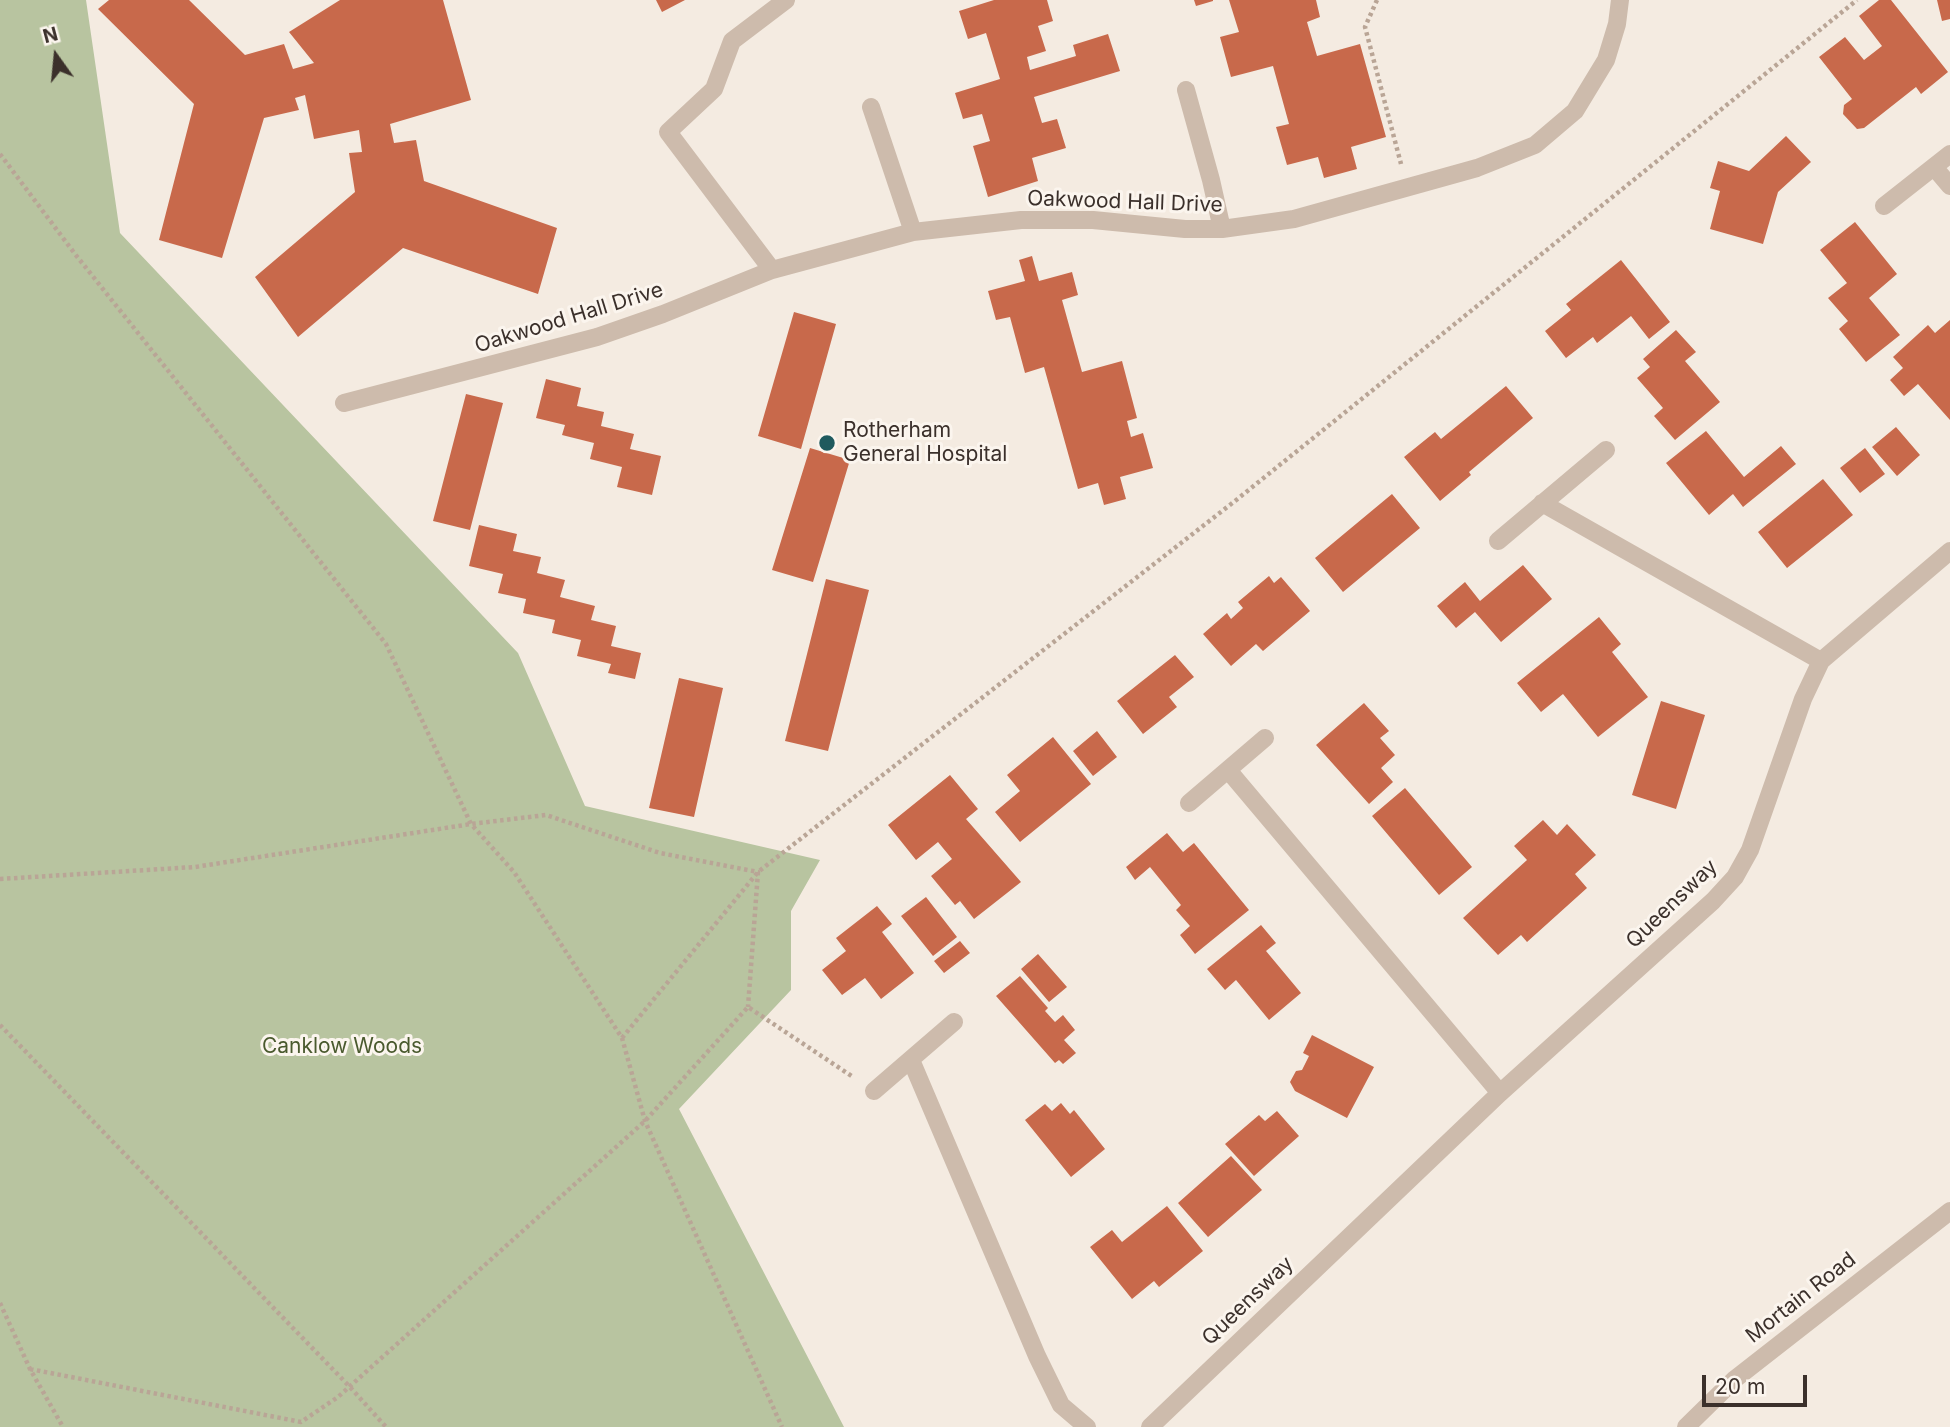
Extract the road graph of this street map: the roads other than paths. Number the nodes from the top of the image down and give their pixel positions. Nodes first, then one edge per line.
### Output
1 (786, 0) edge
2 (1620, 0) edge
3 (1186, 90) dead end
4 (871, 107) dead end
5 (1950, 154) edge
6 (1934, 167) junction
7 (1950, 186) edge
8 (1884, 206) dead end
9 (1222, 229) junction
10 (913, 232) junction
11 (772, 270) junction
12 (344, 403) dead end
13 (1606, 450) dead end
14 (1542, 503) junction
15 (1498, 541) dead end
16 (1950, 551) edge
17 (1821, 661) junction
18 (1265, 738) dead end
19 (1228, 770) junction
20 (1189, 803) dead end
21 (954, 1022) dead end
22 (911, 1060) junction
23 (874, 1091) road end
24 (1500, 1093) junction
25 (1950, 1211) edge
26 (1087, 1427) edge
27 (1150, 1427) edge
28 (1686, 1427) edge

1 - 11 street
2 - 9 street, Oakwood Hall Drive
3 - 9 street
4 - 10 street
5 - 6 street
6 - 7 street
6 - 8 street
9 - 10 street, Oakwood Hall Drive
10 - 11 street, Oakwood Hall Drive
11 - 12 street, Oakwood Hall Drive
13 - 14 street
14 - 15 street
14 - 17 street
16 - 17 street, Queensway
17 - 24 street, Queensway
18 - 19 street
19 - 20 street
19 - 24 street
21 - 22 street
22 - 23 street
22 - 26 street
24 - 27 street, Queensway
25 - 28 street, Mortain Road

